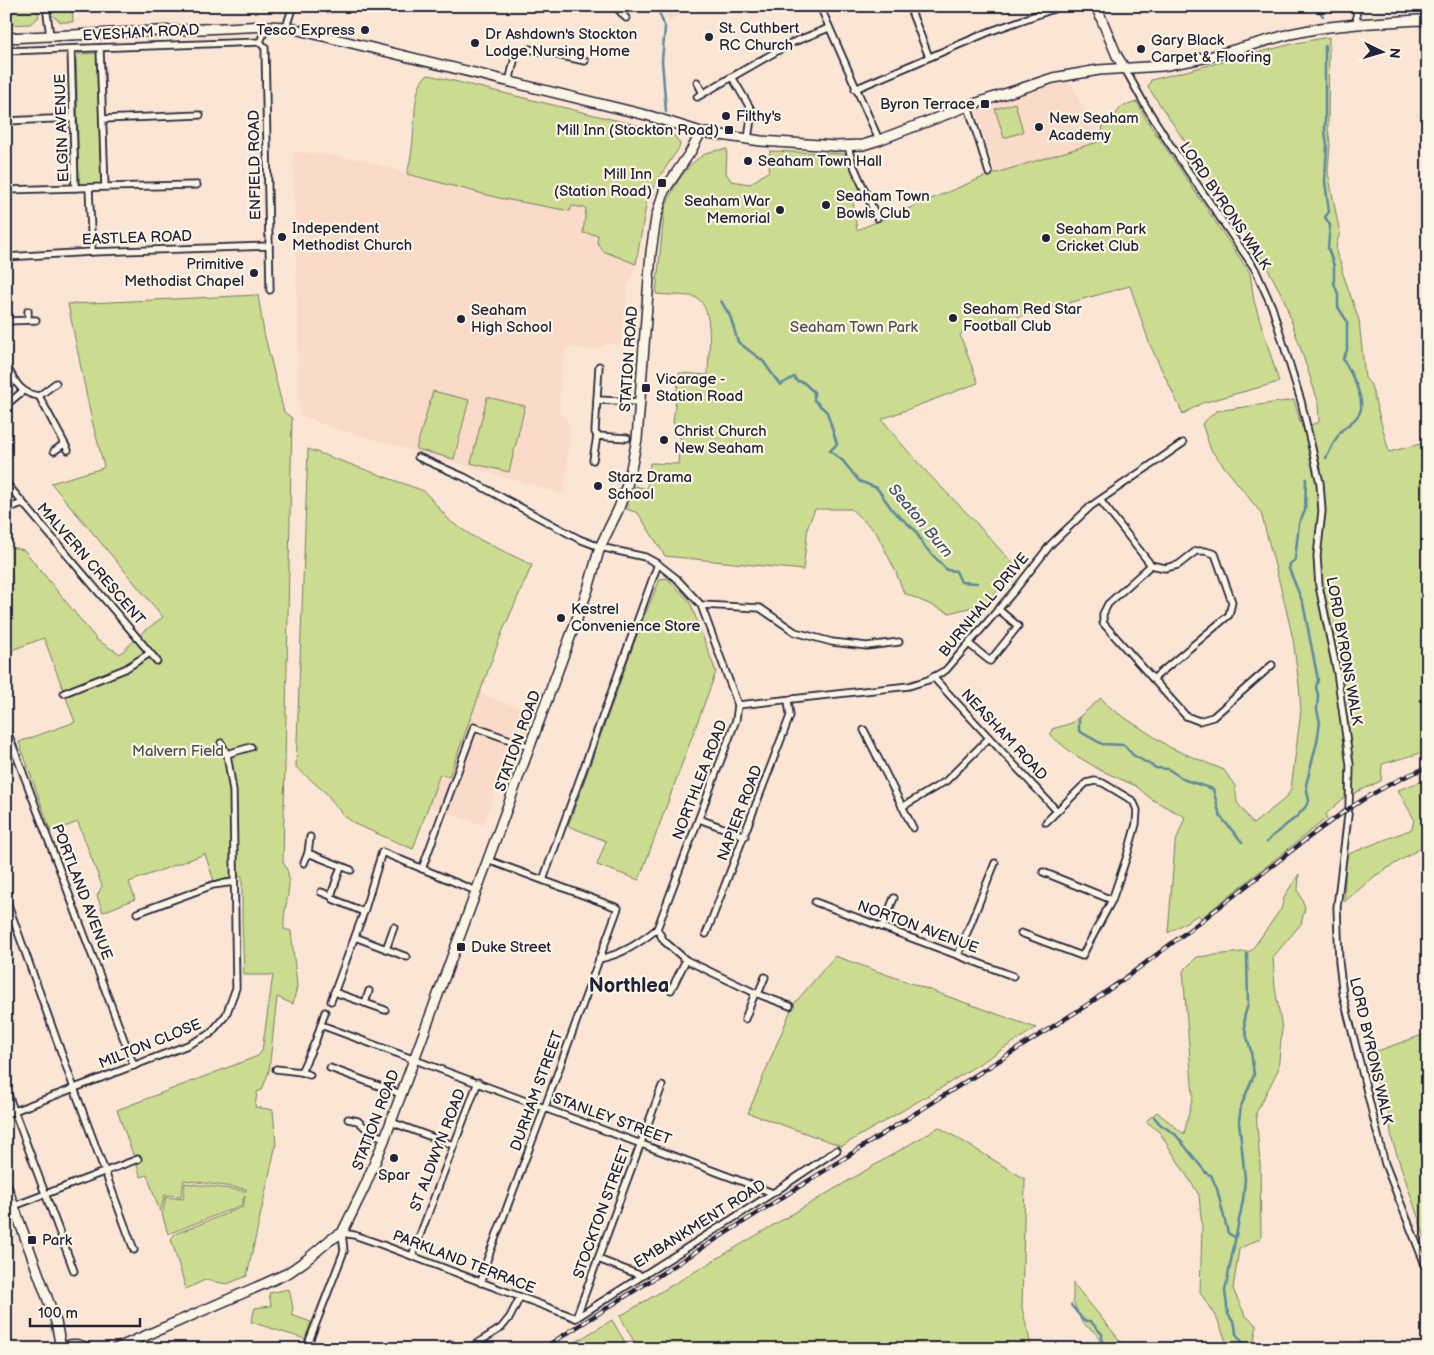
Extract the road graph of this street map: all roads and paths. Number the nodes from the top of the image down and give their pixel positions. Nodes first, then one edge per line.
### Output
1 (46, 6) edge
2 (293, 6) edge
3 (615, 6) edge
4 (820, 6) edge
5 (910, 6) edge
6 (1062, 6) edge
7 (1096, 6) edge
8 (1356, 6) edge
9 (626, 18) dead end
10 (1428, 21) edge
11 (1357, 24) junction
12 (267, 26) junction
13 (286, 27) junction
14 (829, 28) junction
15 (50, 36) junction
16 (6, 38) edge
17 (260, 42) junction
18 (100, 48) junction
19 (71, 49) junction
20 (6, 51) edge
21 (929, 57) junction
22 (585, 61) dead end
23 (1125, 69) junction
24 (732, 77) junction
25 (509, 82) junction
26 (697, 82) dead end
27 (855, 89) junction
28 (703, 93) junction
29 (697, 97) dead end
30 (968, 106) junction
31 (200, 115) dead end
32 (73, 118) junction
33 (103, 119) junction
34 (6, 121) edge
35 (688, 127) junction
36 (700, 132) junction
37 (748, 139) junction
38 (879, 140) junction
39 (848, 146) junction
40 (686, 158) junction
41 (989, 173) dead end
42 (197, 185) dead end
43 (105, 187) junction
44 (75, 188) junction
45 (89, 188) junction
46 (6, 190) edge
47 (878, 218) dead end
48 (269, 246) junction
49 (92, 252) junction
50 (6, 257) edge
51 (270, 290) dead end
52 (28, 311) dead end
53 (28, 320) junction
54 (36, 320) dead end
55 (6, 321) edge
56 (6, 365) edge
57 (599, 366) dead end
58 (56, 384) dead end
59 (23, 391) junction
60 (39, 396) junction
61 (598, 400) junction
62 (640, 402) junction
63 (6, 405) edge
64 (598, 436) junction
65 (627, 438) dead end
66 (1183, 443) dead end
67 (54, 451) dead end
68 (418, 457) dead end
69 (593, 460) dead end
70 (6, 484) edge
71 (1100, 500) junction
72 (22, 503) junction
73 (6, 509) edge
74 (600, 547) junction
75 (658, 564) junction
76 (1151, 565) junction
77 (700, 605) junction
78 (998, 609) junction
79 (899, 642) dead end
80 (969, 644) junction
81 (150, 653) junction
82 (157, 661) dead end
83 (1272, 664) dead end
84 (933, 677) junction
85 (1153, 679) junction
86 (64, 693) dead end
87 (788, 700) junction
88 (738, 705) junction
89 (6, 728) edge
90 (864, 730) dead end
91 (989, 738) junction
92 (8, 739) edge
93 (221, 743) dead end
94 (252, 747) dead end
95 (530, 747) junction
96 (227, 754) junction
97 (902, 807) junction
98 (1057, 810) junction
99 (698, 819) junction
100 (1046, 822) dead end
101 (913, 828) dead end
102 (744, 836) junction
103 (310, 837) dead end
104 (308, 853) junction
105 (488, 860) junction
106 (304, 863) dead end
107 (995, 863) dead end
108 (341, 866) junction
109 (422, 869) junction
110 (351, 870) dead end
111 (1044, 872) dead end
112 (543, 880) junction
113 (234, 882) junction
114 (476, 891) junction
115 (320, 892) dead end
116 (331, 896) junction
117 (894, 898) dead end
118 (6, 899) edge
119 (1112, 900) junction
120 (815, 902) dead end
121 (364, 912) junction
122 (137, 913) dead end
123 (394, 927) dead end
124 (882, 927) junction
125 (657, 929) junction
126 (1020, 933) dead end
127 (706, 934) dead end
128 (355, 937) junction
129 (386, 949) junction
130 (958, 955) junction
131 (407, 957) dead end
132 (599, 959) junction
133 (686, 960) junction
134 (1013, 976) dead end
135 (765, 977) dead end
136 (671, 990) dead end
137 (369, 991) dead end
138 (334, 992) junction
139 (756, 993) junction
140 (330, 1001) dead end
141 (365, 1003) junction
142 (790, 1006) dead end
143 (385, 1010) dead end
144 (325, 1012) dead end
145 (746, 1019) dead end
146 (321, 1025) junction
147 (414, 1059) junction
148 (134, 1066) junction
149 (330, 1068) dead end
150 (276, 1069) dead end
151 (301, 1072) junction
152 (310, 1075) dead end
153 (478, 1082) junction
154 (662, 1086) dead end
155 (74, 1088) junction
156 (6, 1089) edge
157 (401, 1094) junction
158 (545, 1108) junction
159 (14, 1112) junction
160 (6, 1114) edge
161 (348, 1119) dead end
162 (391, 1122) junction
163 (385, 1138) junction
164 (641, 1143) junction
165 (453, 1145) junction
166 (837, 1150) dead end
167 (138, 1159) dead end
168 (105, 1172) junction
169 (6, 1185) edge
170 (773, 1192) junction
171 (45, 1194) junction
172 (10, 1208) edge
173 (342, 1233) junction
174 (134, 1250) dead end
175 (412, 1256) junction
176 (598, 1259) junction
177 (74, 1271) dead end
178 (1428, 1272) edge
179 (642, 1276) junction
180 (481, 1283) junction
181 (520, 1297) junction
182 (576, 1318) junction
183 (56, 1322) junction
184 (72, 1344) junction
185 (61, 1348) edge
186 (88, 1349) edge
187 (115, 1349) edge
188 (306, 1349) edge
189 (468, 1349) edge

1 - 15 street
2 - 13 street
3 - 9 street
4 - 14 street
5 - 21 street
6 - 21 street
7 - 23 main road
8 - 11 street
10 - 11 main road
11 - 23 main road
12 - 13 main road
12 - 15 main road
12 - 17 street
13 - 25 main road
14 - 24 street
14 - 27 street
15 - 16 main road
17 - 18 street, EVESHAM ROAD
17 - 48 street, ENFIELD ROAD
18 - 19 street, EVESHAM ROAD
18 - 33 street
19 - 20 street, EVESHAM ROAD
19 - 32 street, ELGIN AVENUE
21 - 27 street
22 - 25 street
23 - 30 main road
23 - 178 street, LORD BYRONS WALK
24 - 28 street
24 - 37 street
25 - 35 main road
26 - 28 street
27 - 38 street
28 - 29 street
30 - 38 main road
30 - 41 street
31 - 33 street
32 - 34 street
32 - 44 street, ELGIN AVENUE
33 - 43 street
35 - 36 main road
35 - 40 main road
36 - 37 main road
36 - 40 main road, STATION ROAD
37 - 39 main road
38 - 39 main road
39 - 47 street
40 - 62 main road, STATION ROAD
42 - 43 street, ELGIN AVENUE
43 - 45 street, ELGIN AVENUE
44 - 45 street, ELGIN AVENUE
44 - 46 street
45 - 49 street
48 - 49 street, EASTLEA ROAD
48 - 51 street, ENFIELD ROAD
49 - 50 street, EASTLEA ROAD
52 - 53 street
53 - 54 street
53 - 55 street
56 - 59 street
57 - 61 street
58 - 60 street
59 - 60 street
59 - 63 street
60 - 67 street
61 - 62 street
61 - 64 street
62 - 74 main road, STATION ROAD
64 - 65 street
64 - 69 street
66 - 71 street, BURNHALL DRIVE
68 - 74 street, NORTHLEA ROAD
70 - 72 street, MALVERN CRESCENT
71 - 76 street
71 - 78 street, BURNHALL DRIVE
72 - 73 street
72 - 81 street, MALVERN CRESCENT
74 - 75 street, NORTHLEA ROAD
74 - 95 main road, STATION ROAD
75 - 77 street, NORTHLEA ROAD
75 - 112 street
76 - 85 street
76 - 85 street
77 - 79 street
77 - 88 street, NORTHLEA ROAD
78 - 80 street, BURNHALL DRIVE
78 - 80 street
80 - 84 street, BURNHALL DRIVE
81 - 82 street, MALVERN CRESCENT
81 - 86 street
83 - 85 street
84 - 87 street, BURNHALL DRIVE
84 - 91 street, NEASHAM ROAD
87 - 88 street, BURNHALL DRIVE
87 - 102 street, NAPIER ROAD
88 - 99 street, NORTHLEA ROAD
89 - 92 street, PORTLAND AVENUE
90 - 97 street
91 - 97 street
91 - 98 street, NEASHAM ROAD
92 - 148 street, PORTLAND AVENUE
93 - 96 street
94 - 96 street
95 - 105 main road, STATION ROAD
95 - 109 street
96 - 113 street
97 - 101 street
98 - 100 street
98 - 119 street
99 - 102 street
99 - 125 street, NORTHLEA ROAD
102 - 127 street, NAPIER ROAD
103 - 104 street
104 - 106 street
104 - 108 street
105 - 112 street
105 - 114 main road, STATION ROAD
107 - 130 street
108 - 110 street
108 - 116 street
109 - 114 street
109 - 121 street
111 - 119 street
112 - 132 street, DURHAM STREET
113 - 122 street
113 - 148 street, MILTON CLOSE
114 - 147 main road, STATION ROAD
115 - 116 street
116 - 121 street
117 - 124 street
118 - 155 street
119 - 126 street
120 - 124 street, NORTON AVENUE
121 - 128 street
123 - 129 street
124 - 130 street, NORTON AVENUE
125 - 132 street
125 - 133 street
128 - 129 street
128 - 138 street
129 - 131 street
130 - 134 street, NORTON AVENUE
132 - 158 street, DURHAM STREET
133 - 136 street
133 - 139 street
135 - 139 street
137 - 141 street
138 - 140 street
138 - 141 street
139 - 142 street
139 - 145 street
141 - 143 street
144 - 146 street
146 - 147 street, STANLEY STREET
146 - 151 street
147 - 153 street, STANLEY STREET
147 - 157 main road, STATION ROAD
148 - 155 street, MILTON CLOSE
149 - 157 street
150 - 151 street
151 - 152 street
153 - 158 street, STANLEY STREET
153 - 165 street, ST ALDWYN ROAD
154 - 164 street, STOCKTON STREET
155 - 159 street, MILTON CLOSE
155 - 168 street
156 - 159 street
157 - 162 main road, STATION ROAD
158 - 164 street, STANLEY STREET
158 - 180 street, DURHAM STREET
159 - 160 street, MILTON CLOSE
159 - 171 street
161 - 163 street
162 - 163 main road, STATION ROAD
162 - 165 street
163 - 173 main road, STATION ROAD
164 - 170 street, STANLEY STREET
164 - 176 street, STOCKTON STREET
165 - 175 street, ST ALDWYN ROAD
166 - 170 street, EMBANKMENT ROAD
167 - 168 street
168 - 171 street
168 - 174 street
169 - 172 main road
170 - 179 street, EMBANKMENT ROAD
171 - 172 street
171 - 177 street
172 - 183 main road
173 - 175 street, PARKLAND TERRACE
173 - 187 main road
173 - 188 street, STATION ROAD
175 - 180 street, PARKLAND TERRACE
176 - 179 street
176 - 182 street, STOCKTON STREET
179 - 182 street, EMBANKMENT ROAD
180 - 181 street, PARKLAND TERRACE
181 - 182 street, PARKLAND TERRACE
181 - 189 street
183 - 184 main road
183 - 185 main road
184 - 185 main road
184 - 186 main road

